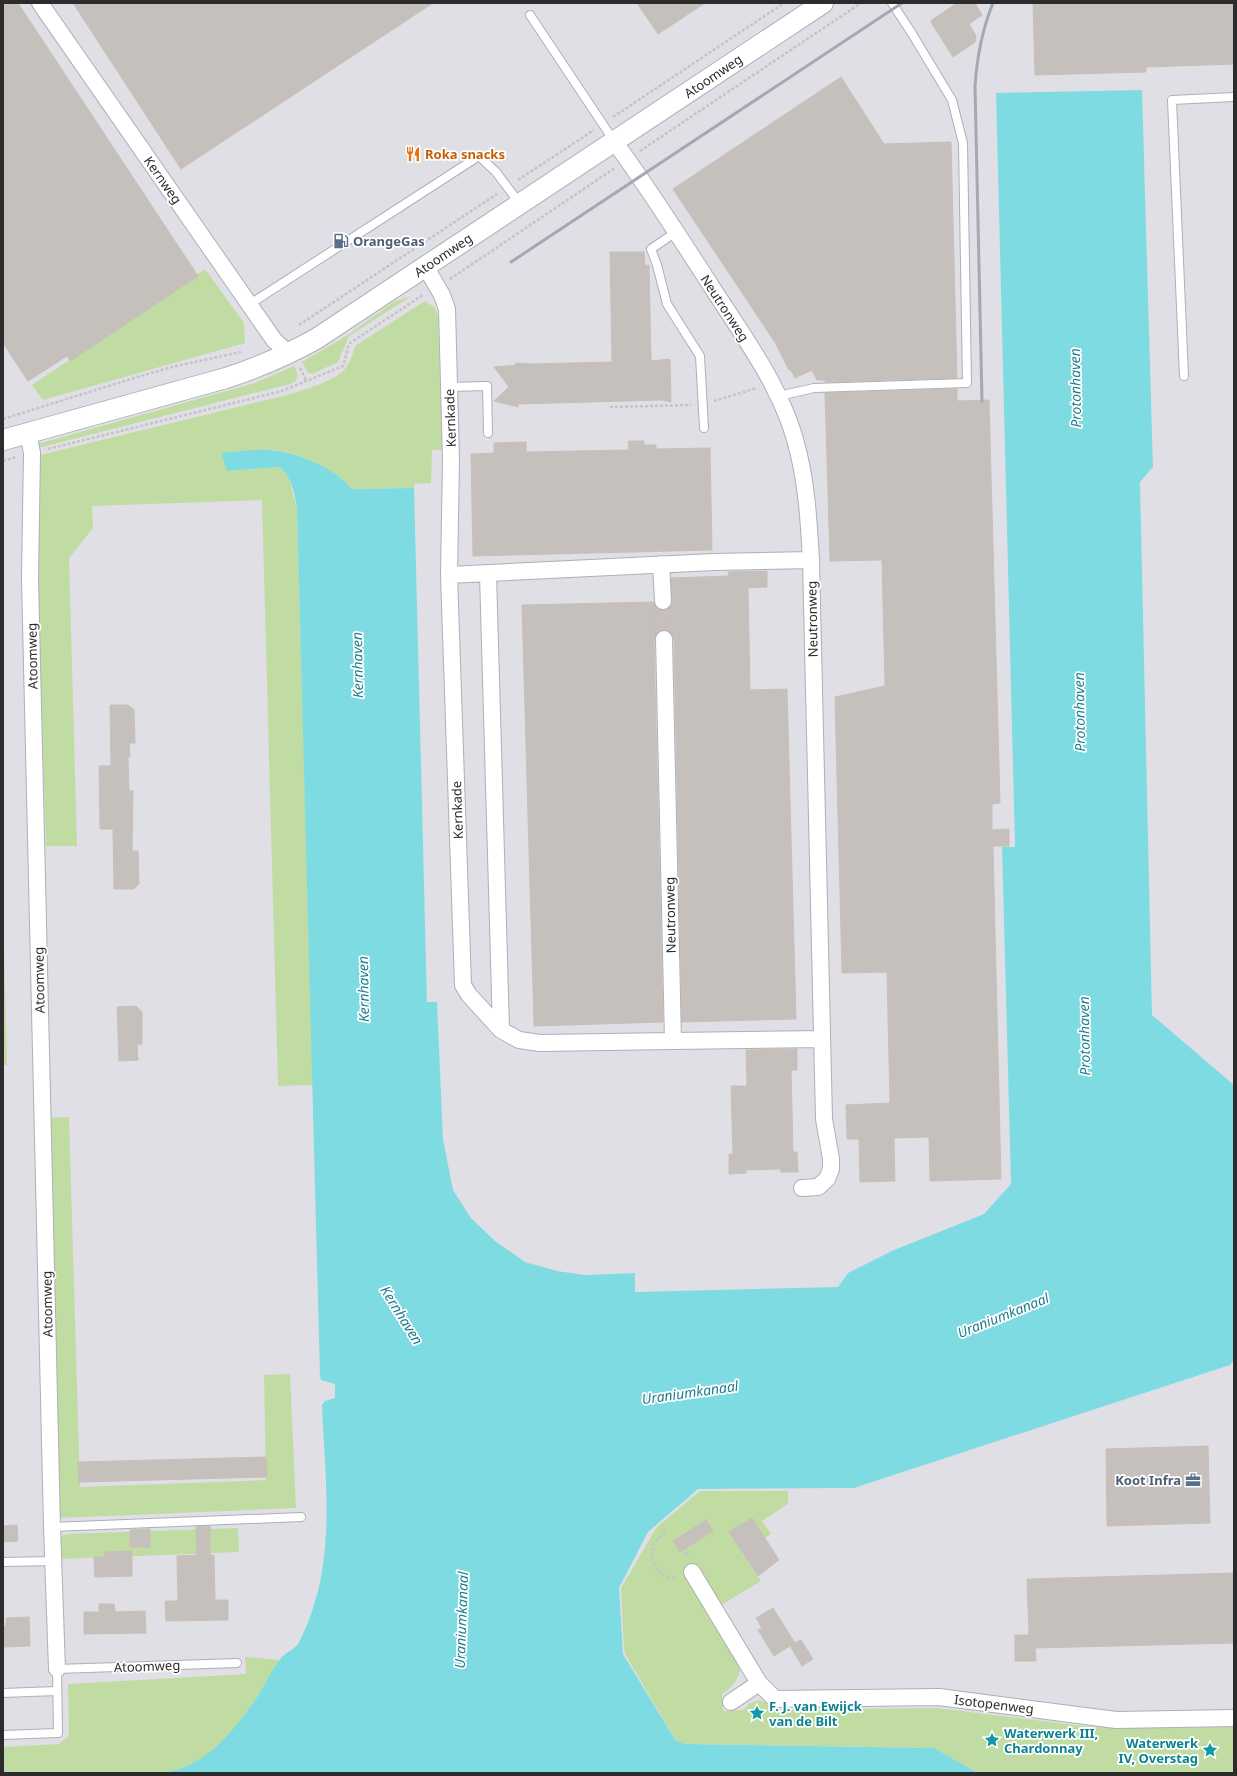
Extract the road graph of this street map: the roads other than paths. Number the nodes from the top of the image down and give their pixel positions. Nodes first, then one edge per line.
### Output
1 (40, 3) edge
2 (823, 3) edge
3 (892, 3) edge
4 (530, 15) dead end
5 (1234, 97) edge
6 (614, 141) junction
7 (520, 204) junction
8 (676, 232) junction
9 (425, 266) junction
10 (250, 304) junction
11 (289, 354) junction
12 (1184, 376) dead end
13 (448, 387) junction
14 (779, 396) junction
15 (704, 428) dead end
16 (28, 433) junction
17 (488, 433) dead end
18 (3, 440) edge
19 (811, 560) junction
20 (662, 564) junction
21 (488, 574) junction
22 (449, 575) junction
23 (663, 601) tunnel mouth
24 (664, 639) tunnel mouth
25 (501, 1030) junction
26 (822, 1039) junction
27 (673, 1041) junction
28 (802, 1188) dead end
29 (301, 1517) dead end
30 (52, 1527) junction
31 (54, 1560) junction
32 (3, 1562) edge
33 (692, 1572) road end
34 (237, 1663) dead end
35 (57, 1669) junction
36 (760, 1683) junction
37 (58, 1691) junction
38 (3, 1693) edge
39 (731, 1702) dead end
40 (1234, 1718) edge
41 (3, 1735) edge

1 - 10 street, Kernweg
2 - 6 street, Atoomweg
3 - 14 lane
4 - 6 lane
5 - 12 lane
6 - 7 street, Atoomweg
6 - 8 street, Neutronweg
7 - 9 street, Atoomweg
7 - 10 lane
8 - 14 street, Neutronweg
8 - 15 lane
9 - 11 street, Atoomweg
9 - 13 street, Kernkade
10 - 11 street, Kernweg
11 - 16 street, Atoomweg
13 - 17 lane
13 - 22 street, Kernkade
14 - 19 street, Neutronweg
16 - 18 street, Atoomweg
16 - 30 street, Atoomweg
19 - 20 street
19 - 26 street, Neutronweg
20 - 21 street
20 - 23 street
21 - 22 street
21 - 25 street
22 - 25 street, Kernkade
24 - 27 street, Neutronweg
25 - 27 street, Kernkade
26 - 27 street
26 - 28 street, Neutronweg
29 - 30 lane
30 - 31 street, Atoomweg
31 - 32 lane
31 - 35 street, Atoomweg
33 - 36 street, Isotopenweg
34 - 35 lane, Atoomweg
35 - 37 lane, Atoomweg
36 - 39 street
36 - 40 street, Isotopenweg
37 - 38 lane
37 - 41 lane, Atoomweg

